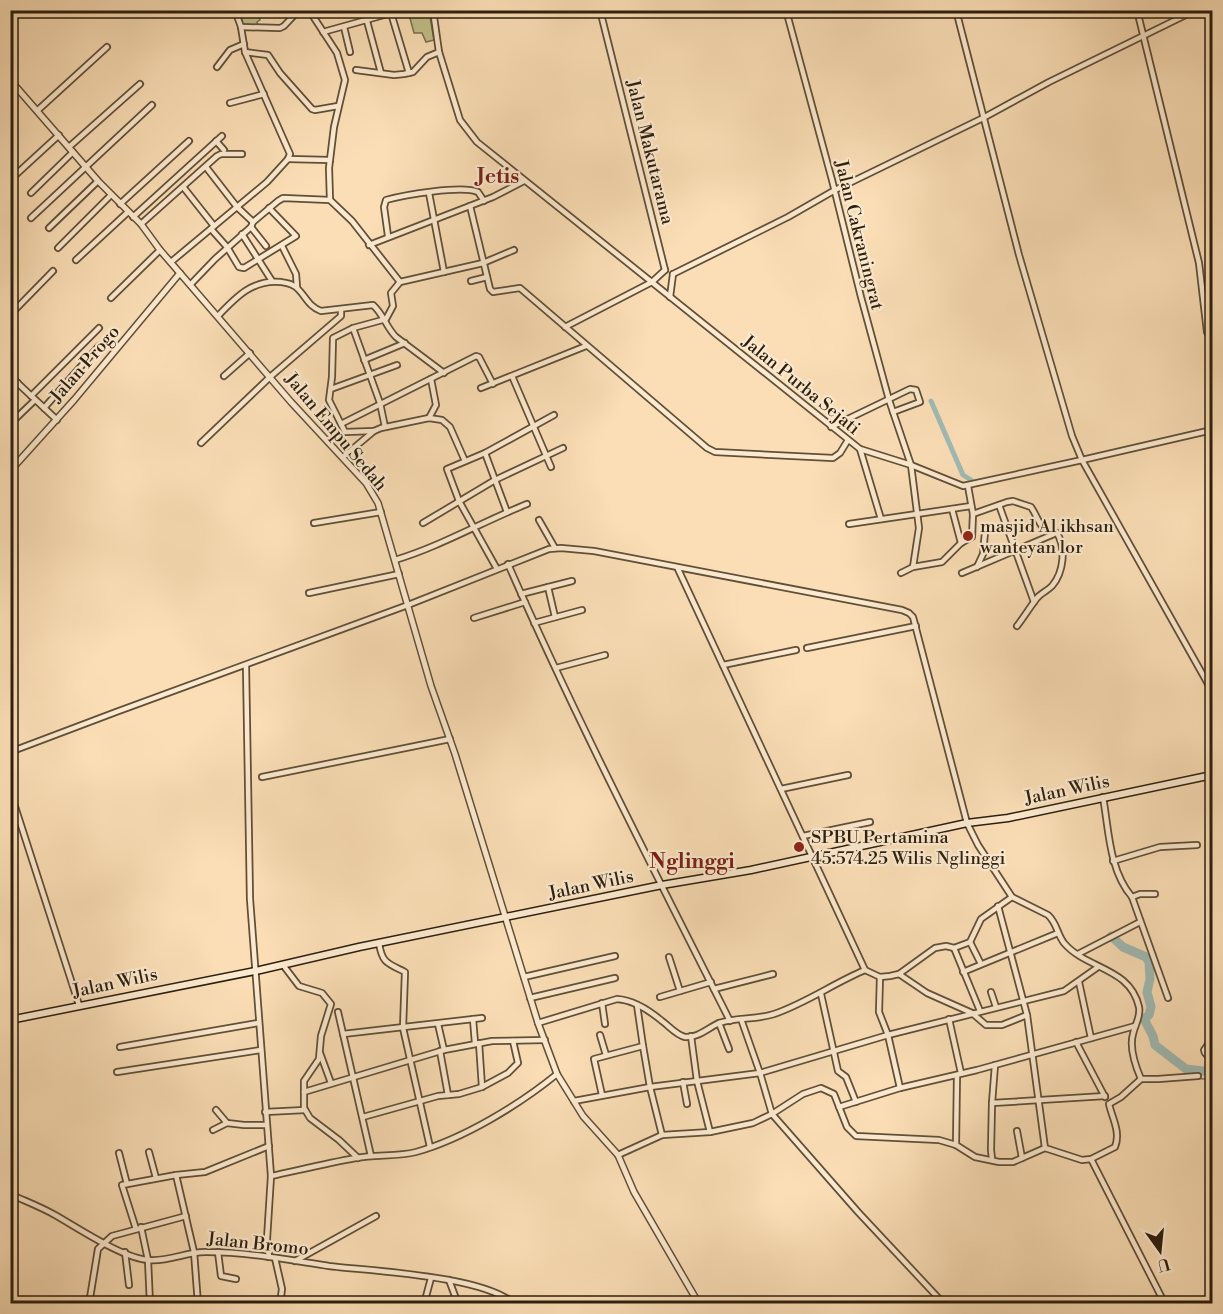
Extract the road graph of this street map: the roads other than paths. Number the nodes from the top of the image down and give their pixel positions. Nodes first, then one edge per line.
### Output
1 (235, 10) edge
2 (299, 10) edge
3 (309, 10) edge
4 (364, 10) edge
5 (402, 10) edge
6 (433, 10) edge
7 (600, 10) edge
8 (786, 10) edge
9 (956, 10) edge
10 (1137, 10) edge
11 (1196, 10) edge
12 (392, 13) junction
13 (368, 20) junction
14 (241, 27) junction
15 (344, 27) junction
16 (326, 31) junction
17 (1143, 36) junction
18 (244, 44) junction
19 (107, 47) dead end
20 (245, 52) junction
21 (350, 52) dead end
22 (439, 52) junction
23 (218, 67) dead end
24 (356, 70) dead end
25 (381, 73) junction
26 (409, 73) junction
27 (10, 80) edge
28 (140, 84) dead end
29 (264, 94) junction
30 (230, 103) dead end
31 (152, 105) dead end
32 (338, 106) junction
33 (38, 110) junction
34 (983, 118) junction
35 (59, 135) junction
36 (222, 136) dead end
37 (189, 141) dead end
38 (216, 141) junction
39 (69, 147) junction
40 (224, 150) dead end
41 (73, 152) junction
42 (242, 154) dead end
43 (288, 159) junction
44 (330, 160) junction
45 (85, 166) junction
46 (206, 167) junction
47 (10, 180) edge
48 (98, 181) junction
49 (524, 181) junction
50 (184, 188) junction
51 (835, 190) junction
52 (31, 193) dead end
53 (429, 193) junction
54 (111, 195) junction
55 (330, 200) junction
56 (484, 201) junction
57 (120, 204) junction
58 (470, 206) junction
59 (237, 207) junction
60 (270, 208) junction
61 (128, 212) junction
62 (134, 217) junction
63 (31, 218) dead end
64 (435, 219) junction
65 (141, 224) junction
66 (252, 225) junction
67 (213, 227) junction
68 (49, 228) dead end
69 (242, 234) junction
70 (388, 236) junction
71 (369, 245) junction
72 (266, 246) dead end
73 (282, 246) junction
74 (227, 247) junction
75 (58, 248) dead end
76 (514, 249) dead end
77 (160, 250) junction
78 (76, 260) dead end
79 (258, 260) junction
80 (171, 262) junction
81 (483, 263) junction
82 (665, 270) junction
83 (53, 272) dead end
84 (444, 272) junction
85 (180, 273) junction
86 (673, 274) junction
87 (487, 277) junction
88 (272, 281) junction
89 (471, 281) dead end
90 (400, 282) junction
91 (652, 282) junction
92 (191, 284) junction
93 (297, 287) junction
94 (670, 297) junction
95 (111, 298) dead end
96 (341, 310) junction
97 (10, 315) edge
98 (218, 316) junction
99 (386, 319) junction
100 (1212, 322) edge
101 (1206, 325) junction
102 (99, 327) dead end
103 (565, 327) junction
104 (353, 328) junction
105 (1212, 342) edge
106 (405, 343) junction
107 (99, 346) dead end
108 (586, 346) junction
109 (250, 353) junction
110 (364, 360) junction
111 (397, 365) dead end
112 (444, 373) junction
113 (370, 375) junction
114 (10, 376) edge
115 (224, 376) dead end
116 (512, 376) junction
117 (270, 377) junction
118 (431, 379) junction
119 (18, 383) junction
120 (493, 384) junction
121 (481, 388) dead end
122 (331, 389) junction
123 (10, 392) edge
124 (33, 398) junction
125 (889, 400) junction
126 (380, 403) junction
127 (44, 408) junction
128 (893, 412) junction
129 (554, 415) dead end
130 (429, 418) junction
131 (57, 420) junction
132 (10, 424) edge
133 (341, 424) junction
134 (532, 427) junction
135 (831, 427) junction
136 (385, 428) junction
137 (1212, 430) edge
138 (374, 431) junction
139 (848, 440) junction
140 (201, 443) dead end
141 (563, 448) dead end
142 (860, 448) junction
143 (485, 453) junction
144 (546, 456) junction
145 (343, 457) junction
146 (465, 460) junction
147 (1082, 460) junction
148 (910, 465) junction
149 (551, 467) dead end
150 (10, 471) edge
151 (495, 480) junction
152 (968, 486) junction
153 (459, 501) junction
154 (526, 504) dead end
155 (999, 505) junction
156 (971, 506) junction
157 (952, 509) junction
158 (381, 512) junction
159 (507, 512) junction
160 (918, 513) junction
161 (973, 514) junction
162 (881, 519) junction
163 (539, 520) dead end
164 (314, 523) dead end
165 (423, 523) dead end
166 (849, 524) dead end
167 (474, 527) junction
168 (985, 532) dead end
169 (1057, 532) junction
170 (962, 543) junction
171 (555, 548) junction
172 (1015, 551) junction
173 (395, 560) junction
174 (508, 564) junction
175 (913, 567) junction
176 (977, 567) junction
177 (497, 568) junction
178 (678, 569) junction
179 (901, 573) dead end
180 (962, 573) dead end
181 (399, 574) junction
182 (572, 581) dead end
183 (548, 587) junction
184 (309, 593) dead end
185 (521, 594) junction
186 (525, 602) junction
187 (1034, 602) junction
188 (408, 605) junction
189 (582, 610) dead end
190 (555, 617) junction
191 (474, 618) dead end
192 (534, 622) junction
193 (916, 626) junction
194 (1017, 626) dead end
195 (807, 648) dead end
196 (796, 650) dead end
197 (605, 655) dead end
198 (723, 665) junction
199 (246, 666) junction
200 (556, 668) junction
201 (1212, 691) edge
202 (450, 739) junction
203 (10, 752) edge
204 (848, 775) dead end
205 (1212, 775) edge
206 (262, 777) dead end
207 (781, 789) junction
208 (10, 790) edge
209 (1103, 797) junction
210 (870, 822) dead end
211 (967, 823) junction
212 (803, 836) junction
213 (1197, 845) dead end
214 (813, 856) junction
215 (1113, 861) junction
216 (662, 885) junction
217 (1155, 894) dead end
218 (1012, 897) junction
219 (1132, 897) junction
220 (998, 906) junction
221 (505, 918) junction
222 (1140, 922) junction
223 (1058, 933) junction
224 (970, 942) junction
225 (379, 943) junction
226 (954, 948) junction
227 (1009, 954) junction
228 (1078, 954) junction
229 (615, 956) dead end
230 (669, 957) dead end
231 (283, 964) junction
232 (981, 964) junction
233 (1098, 967) junction
234 (254, 970) junction
235 (865, 970) junction
236 (963, 972) junction
237 (773, 974) dead end
238 (899, 974) junction
239 (524, 977) junction
240 (880, 977) junction
241 (615, 978) dead end
242 (711, 982) junction
243 (1079, 982) junction
244 (714, 989) junction
245 (680, 991) junction
246 (991, 992) dead end
247 (821, 994) junction
248 (660, 997) dead end
249 (530, 998) junction
250 (1168, 998) dead end
251 (1023, 1001) junction
252 (602, 1003) junction
253 (79, 1005) junction
254 (637, 1005) junction
255 (996, 1007) junction
256 (980, 1011) junction
257 (338, 1012) dead end
258 (972, 1013) junction
259 (1027, 1015) junction
260 (482, 1018) dead end
261 (473, 1019) junction
262 (741, 1019) junction
263 (949, 1019) junction
264 (10, 1020) edge
265 (730, 1021) junction
266 (258, 1023) junction
267 (538, 1023) junction
268 (719, 1023) junction
269 (438, 1024) junction
270 (605, 1024) dead end
271 (1135, 1026) junction
272 (403, 1028) junction
273 (343, 1034) junction
274 (600, 1035) dead end
275 (888, 1035) junction
276 (691, 1036) junction
277 (1091, 1038) junction
278 (545, 1040) junction
279 (1212, 1040) edge
280 (513, 1041) junction
281 (1076, 1042) junction
282 (477, 1043) junction
283 (643, 1046) junction
284 (120, 1047) dead end
285 (729, 1049) dead end
286 (261, 1050) junction
287 (442, 1050) junction
288 (833, 1050) junction
289 (319, 1051) junction
290 (1034, 1054) junction
291 (606, 1055) junction
292 (411, 1060) junction
293 (1212, 1060) edge
294 (995, 1065) junction
295 (117, 1072) dead end
296 (760, 1073) junction
297 (557, 1074) junction
298 (959, 1074) junction
299 (1198, 1076) dead end
300 (352, 1077) junction
301 (1141, 1079) junction
302 (697, 1081) junction
303 (683, 1082) junction
304 (331, 1083) junction
305 (482, 1087) junction
306 (650, 1087) junction
307 (900, 1088) junction
308 (304, 1092) junction
309 (448, 1095) junction
310 (602, 1095) junction
311 (1105, 1096) junction
312 (1040, 1099) junction
313 (574, 1101) junction
314 (419, 1102) junction
315 (856, 1102) junction
316 (992, 1103) junction
317 (687, 1104) dead end
318 (1109, 1104) junction
319 (839, 1107) junction
320 (216, 1110) dead end
321 (305, 1110) junction
322 (266, 1112) junction
323 (772, 1114) junction
324 (363, 1117) junction
325 (227, 1122) junction
326 (266, 1125) junction
327 (213, 1131) dead end
328 (1017, 1131) dead end
329 (710, 1132) junction
330 (662, 1135) junction
331 (956, 1145) junction
332 (269, 1146) junction
333 (430, 1147) junction
334 (1046, 1148) junction
335 (149, 1152) dead end
336 (119, 1153) dead end
337 (618, 1155) junction
338 (371, 1156) junction
339 (358, 1158) junction
340 (1022, 1158) junction
341 (992, 1159) junction
342 (1091, 1159) junction
343 (179, 1174) junction
344 (271, 1176) junction
345 (156, 1178) junction
346 (127, 1184) junction
347 (10, 1194) edge
348 (186, 1216) junction
349 (376, 1216) dead end
350 (138, 1228) junction
351 (104, 1242) junction
352 (125, 1252) junction
353 (194, 1252) junction
354 (218, 1252) junction
355 (272, 1257) junction
356 (148, 1260) junction
357 (295, 1261) junction
358 (431, 1278) junction
359 (236, 1279) dead end
360 (449, 1280) junction
361 (129, 1285) dead end
362 (508, 1299) junction
363 (89, 1304) edge
364 (150, 1304) edge
365 (198, 1304) edge
366 (280, 1304) edge
367 (424, 1304) edge
368 (458, 1304) edge
369 (498, 1304) edge
370 (514, 1304) edge
371 (699, 1304) edge
372 (944, 1304) edge
373 (1165, 1304) edge

1 - 14 street
2 - 14 street
3 - 16 street
4 - 13 street
5 - 12 street
6 - 22 street, Jalan Purba Sejati
7 - 82 street, Jalan Makutarama
8 - 51 street, Jalan Cakraningrat
9 - 34 street
10 - 17 street
11 - 17 street
12 - 13 street
12 - 26 street
13 - 15 street
13 - 25 street
14 - 18 street
15 - 16 street
15 - 21 street
16 - 32 street
17 - 34 street
17 - 101 street
18 - 20 street
18 - 23 street
19 - 33 street
20 - 29 street
20 - 32 street
22 - 26 street
22 - 49 street, Jalan Purba Sejati
24 - 25 street
25 - 26 street
27 - 33 street, Jalan Empu Sedah
28 - 39 street
29 - 30 street
29 - 43 street
31 - 45 street
32 - 44 street
33 - 35 street, Jalan Empu Sedah
34 - 51 street
34 - 147 street
35 - 39 street, Jalan Empu Sedah
35 - 47 street
36 - 38 street
37 - 57 street
38 - 40 street
38 - 62 street
39 - 41 street, Jalan Empu Sedah
41 - 45 street, Jalan Empu Sedah
41 - 52 street
42 - 46 street
43 - 44 street
43 - 59 street
44 - 55 street
45 - 48 street, Jalan Empu Sedah
45 - 63 street
46 - 50 street
46 - 59 street
48 - 54 street, Jalan Empu Sedah
48 - 68 street
49 - 56 street
49 - 91 street, Jalan Purba Sejati
50 - 65 street
50 - 67 street
51 - 86 street
51 - 125 street, Jalan Cakraningrat
53 - 56 street
53 - 64 street
53 - 70 street
54 - 57 street, Jalan Empu Sedah
54 - 75 street
55 - 60 street
55 - 71 street
56 - 58 street
57 - 61 street, Jalan Empu Sedah
58 - 64 street
58 - 81 street
59 - 66 street
59 - 67 street
60 - 66 street
60 - 73 street
61 - 62 street, Jalan Empu Sedah
61 - 78 street
62 - 65 street, Jalan Empu Sedah
64 - 70 street
64 - 84 street
65 - 77 street, Jalan Empu Sedah
66 - 69 street
66 - 72 street
67 - 74 street
67 - 80 street
69 - 74 street
69 - 79 street
70 - 71 street
71 - 90 street
73 - 79 street
73 - 93 street
74 - 79 street
74 - 92 street
76 - 81 street
77 - 80 street, Jalan Empu Sedah
77 - 95 street
79 - 88 street
80 - 85 street, Jalan Empu Sedah
81 - 84 street
81 - 87 street
82 - 86 street
82 - 91 street
83 - 97 street
84 - 90 street
85 - 92 street, Jalan Empu Sedah
85 - 131 street, Jalan Progo
86 - 94 street
87 - 89 street
87 - 103 street
88 - 93 street
88 - 98 street
90 - 99 street
91 - 94 street, Jalan Purba Sejati
91 - 103 street
92 - 98 street, Jalan Empu Sedah
93 - 96 street
94 - 135 street, Jalan Purba Sejati
96 - 99 street
96 - 117 street
98 - 109 street, Jalan Empu Sedah
99 - 104 street
99 - 106 street
100 - 101 street
101 - 105 street
102 - 124 street
103 - 108 street
104 - 110 street
104 - 122 street
106 - 110 street
106 - 112 street
107 - 127 street
108 - 116 street
108 - 139 street
109 - 115 street
109 - 117 street, Jalan Empu Sedah
110 - 113 street
111 - 113 street
112 - 118 street
112 - 120 street
113 - 122 street
113 - 126 street
114 - 119 street
116 - 120 street
116 - 134 street
117 - 140 street
117 - 145 street, Jalan Empu Sedah
118 - 126 street
118 - 130 street
119 - 123 street
119 - 124 street
120 - 121 street
122 - 133 street
124 - 127 street
124 - 132 street
125 - 128 street, Jalan Cakraningrat
125 - 128 street
125 - 135 street
126 - 133 street
126 - 136 street
127 - 131 street
128 - 148 street, Jalan Cakraningrat
129 - 134 street
130 - 136 street
130 - 146 street
131 - 150 street, Jalan Progo
133 - 138 street
134 - 143 street
134 - 144 street
135 - 139 street, Jalan Purba Sejati
136 - 138 street
137 - 147 street
138 - 145 street
139 - 142 street, Jalan Purba Sejati
141 - 144 street
142 - 148 street, Jalan Purba Sejati
142 - 162 street
143 - 146 street
143 - 151 street
144 - 149 street
144 - 151 street
145 - 158 street, Jalan Empu Sedah
146 - 153 street
147 - 152 street
147 - 201 street
148 - 152 street, Jalan Purba Sejati
148 - 160 street, Jalan Cakraningrat
151 - 153 street
151 - 159 street
152 - 156 street
153 - 165 street
153 - 167 street
154 - 159 street
155 - 161 street
155 - 169 street
155 - 172 street
156 - 157 street
156 - 161 street
157 - 160 street
157 - 170 street
158 - 164 street
158 - 173 street, Jalan Empu Sedah
159 - 167 street
160 - 162 street
160 - 175 street, Jalan Cakraningrat
161 - 170 street
162 - 166 street
163 - 171 street
167 - 173 street
167 - 177 street
168 - 176 street
169 - 172 street
169 - 187 street
170 - 175 street
171 - 174 street
171 - 178 street
172 - 176 street
172 - 187 street
173 - 181 street, Jalan Empu Sedah
174 - 177 street
174 - 185 street
175 - 179 street
176 - 180 street
177 - 188 street
178 - 193 street
178 - 198 street
181 - 184 street
181 - 188 street, Jalan Empu Sedah
182 - 183 street
183 - 185 street
183 - 190 street
185 - 186 street
186 - 191 street
186 - 192 street
187 - 194 street
188 - 199 street
188 - 202 street, Jalan Empu Sedah
189 - 190 street
190 - 192 street
192 - 200 street
193 - 195 street
193 - 211 street
196 - 198 street
197 - 200 street
198 - 207 street
199 - 203 street
199 - 234 street
200 - 216 street
202 - 206 street
202 - 221 street, Jalan Empu Sedah
204 - 207 street
205 - 209 main road, Jalan Wilis
207 - 212 street
208 - 253 street
209 - 211 main road, Jalan Wilis
209 - 215 street
210 - 212 street
211 - 214 main road, Jalan Wilis
211 - 218 street
212 - 214 street
213 - 215 street
214 - 216 main road, Jalan Wilis
214 - 235 street
215 - 219 street
216 - 221 main road, Jalan Wilis
216 - 242 street
217 - 219 street
218 - 220 street
218 - 223 street
219 - 222 street
220 - 224 street
220 - 227 street
221 - 225 main road, Jalan Wilis
221 - 239 street, Jalan Empu Sedah
222 - 228 street
222 - 250 street
223 - 227 street
223 - 228 street
224 - 226 street
224 - 232 street
225 - 231 main road, Jalan Wilis
225 - 272 street
226 - 236 street
226 - 238 street
227 - 232 street
227 - 251 street
228 - 233 street
229 - 239 street
230 - 245 street
231 - 234 main road, Jalan Wilis
231 - 289 street
232 - 236 street
233 - 243 street
233 - 271 street
234 - 253 main road, Jalan Wilis
234 - 266 street
235 - 240 street
235 - 247 street
236 - 256 street
237 - 244 street
238 - 240 street
238 - 258 street
239 - 249 street, Jalan Empu Sedah
240 - 275 street
241 - 249 street
242 - 244 street
242 - 245 street
243 - 251 street
243 - 277 street
244 - 265 street
245 - 248 street
246 - 255 street
247 - 262 street
247 - 288 street
249 - 267 street, Jalan Empu Sedah
251 - 255 street
251 - 259 street
252 - 254 street
252 - 267 street
252 - 270 street
253 - 264 main road, Jalan Wilis
254 - 276 street
254 - 283 street
255 - 256 street
256 - 258 street
257 - 273 street
258 - 259 street
258 - 263 street
259 - 290 street
260 - 261 street
261 - 269 street
261 - 282 street
262 - 265 street
262 - 296 street
263 - 275 street
263 - 298 street
265 - 268 street
266 - 284 street
266 - 286 street
267 - 278 street, Jalan Empu Sedah
268 - 276 street
268 - 285 street
269 - 272 street
269 - 287 street
271 - 277 street
271 - 301 street
272 - 273 street
272 - 292 street
273 - 300 street
274 - 291 street
275 - 288 street
275 - 307 street
276 - 302 street
277 - 281 street
278 - 280 street
278 - 297 street, Jalan Empu Sedah
279 - 293 street
280 - 282 street
280 - 305 street
281 - 290 street
281 - 311 street
282 - 287 street
282 - 305 street
283 - 291 street
283 - 306 street
286 - 295 street
286 - 322 street
287 - 292 street
287 - 309 street
288 - 296 street
288 - 315 street
289 - 304 street
289 - 308 street
290 - 294 street
290 - 312 street
291 - 310 street
292 - 300 street
292 - 314 street
294 - 298 street
294 - 316 street
296 - 302 street
296 - 323 street
297 - 313 street, Jalan Empu Sedah
297 - 333 street
298 - 307 street
298 - 331 street
299 - 301 street
300 - 304 street
300 - 324 street
301 - 318 street
302 - 303 street
302 - 329 street
303 - 306 street
303 - 317 street
304 - 308 street
305 - 309 street
306 - 310 street
306 - 330 street
307 - 315 street
308 - 321 street
309 - 314 street
310 - 313 street
311 - 312 street
311 - 318 street
312 - 316 street
312 - 334 street
313 - 337 street, Jalan Empu Sedah
314 - 324 street
314 - 333 street
315 - 319 street
316 - 341 street
318 - 342 street
319 - 323 street
319 - 331 street
320 - 325 street
321 - 322 street
321 - 339 street
322 - 326 street
323 - 329 street
323 - 372 street
324 - 338 street
325 - 326 street
325 - 327 street
326 - 332 street
328 - 340 street
329 - 330 street
330 - 337 street
331 - 341 street
332 - 343 street
332 - 344 street
333 - 338 street
334 - 340 street
334 - 342 street
335 - 345 street
336 - 346 street
337 - 371 street, Jalan Empu Sedah
338 - 339 street
339 - 344 street
340 - 341 street
342 - 373 street
343 - 345 street
343 - 348 street
344 - 355 street
345 - 346 street
346 - 350 street
347 - 351 street, Jalan Bromo
348 - 350 street
348 - 353 street
349 - 357 street
350 - 351 street
350 - 356 street
351 - 352 street, Jalan Bromo
351 - 363 street
352 - 356 street, Jalan Bromo
352 - 361 street
353 - 354 street, Jalan Bromo
353 - 356 street, Jalan Bromo
353 - 365 street
354 - 355 street, Jalan Bromo
354 - 359 street
355 - 357 street, Jalan Bromo
355 - 366 street
356 - 364 street
357 - 358 street, Jalan Bromo
358 - 360 street, Jalan Bromo
358 - 367 street
360 - 362 street, Jalan Bromo
360 - 368 street
362 - 369 street
362 - 370 street, Jalan Bromo

